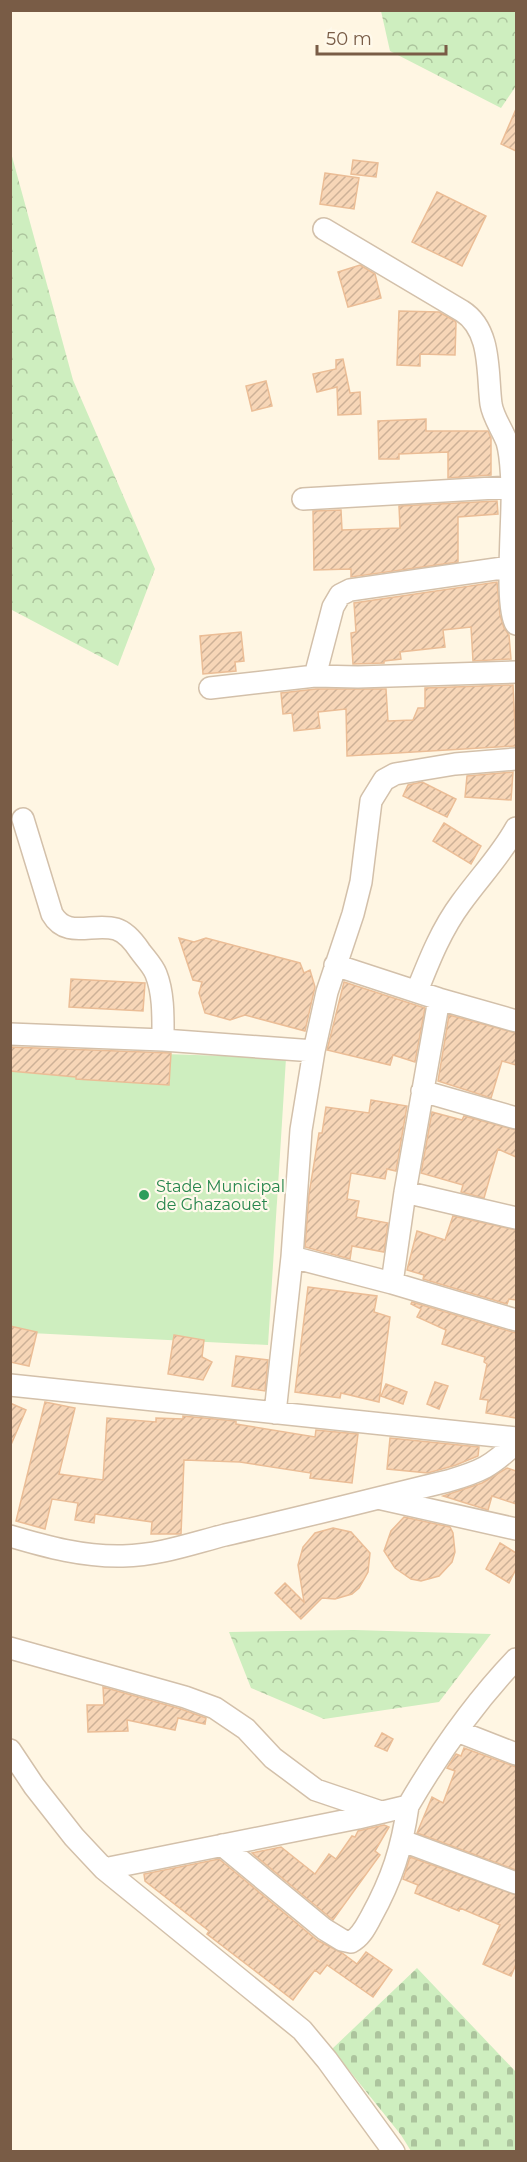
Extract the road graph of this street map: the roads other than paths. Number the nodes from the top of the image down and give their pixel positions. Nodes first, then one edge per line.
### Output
1 (324, 229) dead end
2 (512, 445) edge
3 (512, 487) junction
4 (303, 499) dead end
5 (513, 567) edge
6 (516, 624) edge
7 (516, 672) edge
8 (315, 676) junction
9 (210, 688) dead end
10 (516, 759) edge
11 (23, 819) dead end
12 (516, 828) edge
13 (335, 965) junction
14 (417, 991) junction
15 (439, 999) junction
16 (516, 1021) edge
17 (10, 1034) edge
18 (163, 1040) junction
19 (314, 1051) junction
20 (422, 1091) junction
21 (516, 1118) edge
22 (405, 1192) junction
23 (516, 1218) edge
24 (292, 1257) junction
25 (392, 1282) junction
26 (516, 1320) edge
27 (10, 1385) edge
28 (275, 1413) junction
29 (516, 1438) edge
30 (516, 1443) edge
31 (378, 1498) junction
32 (516, 1529) edge
33 (10, 1536) edge
34 (10, 1648) edge
35 (516, 1659) edge
36 (457, 1731) junction
37 (10, 1750) edge
38 (516, 1754) edge
39 (408, 1806) junction
40 (381, 1812) junction
41 (403, 1841) junction
42 (222, 1845) junction
43 (104, 1869) junction
44 (516, 1883) edge
45 (394, 2151) edge

1 - 2 street
2 - 3 street
3 - 4 street
3 - 5 street
5 - 6 street
5 - 8 street
7 - 8 street
8 - 9 street
10 - 13 street
11 - 18 street
12 - 14 street
13 - 14 street
13 - 19 street
14 - 15 street
15 - 16 street
15 - 20 street
17 - 18 street
18 - 19 street
19 - 24 street
20 - 21 street
20 - 22 street
22 - 23 street
22 - 25 street
24 - 25 street
24 - 28 street
25 - 26 street
27 - 28 street
28 - 29 street
30 - 31 street
31 - 32 street
31 - 33 street
34 - 40 street
35 - 36 street
36 - 38 street
36 - 39 street
37 - 43 street
39 - 40 street
39 - 41 street
40 - 42 street
41 - 42 street
41 - 44 street
42 - 43 street
43 - 45 street

